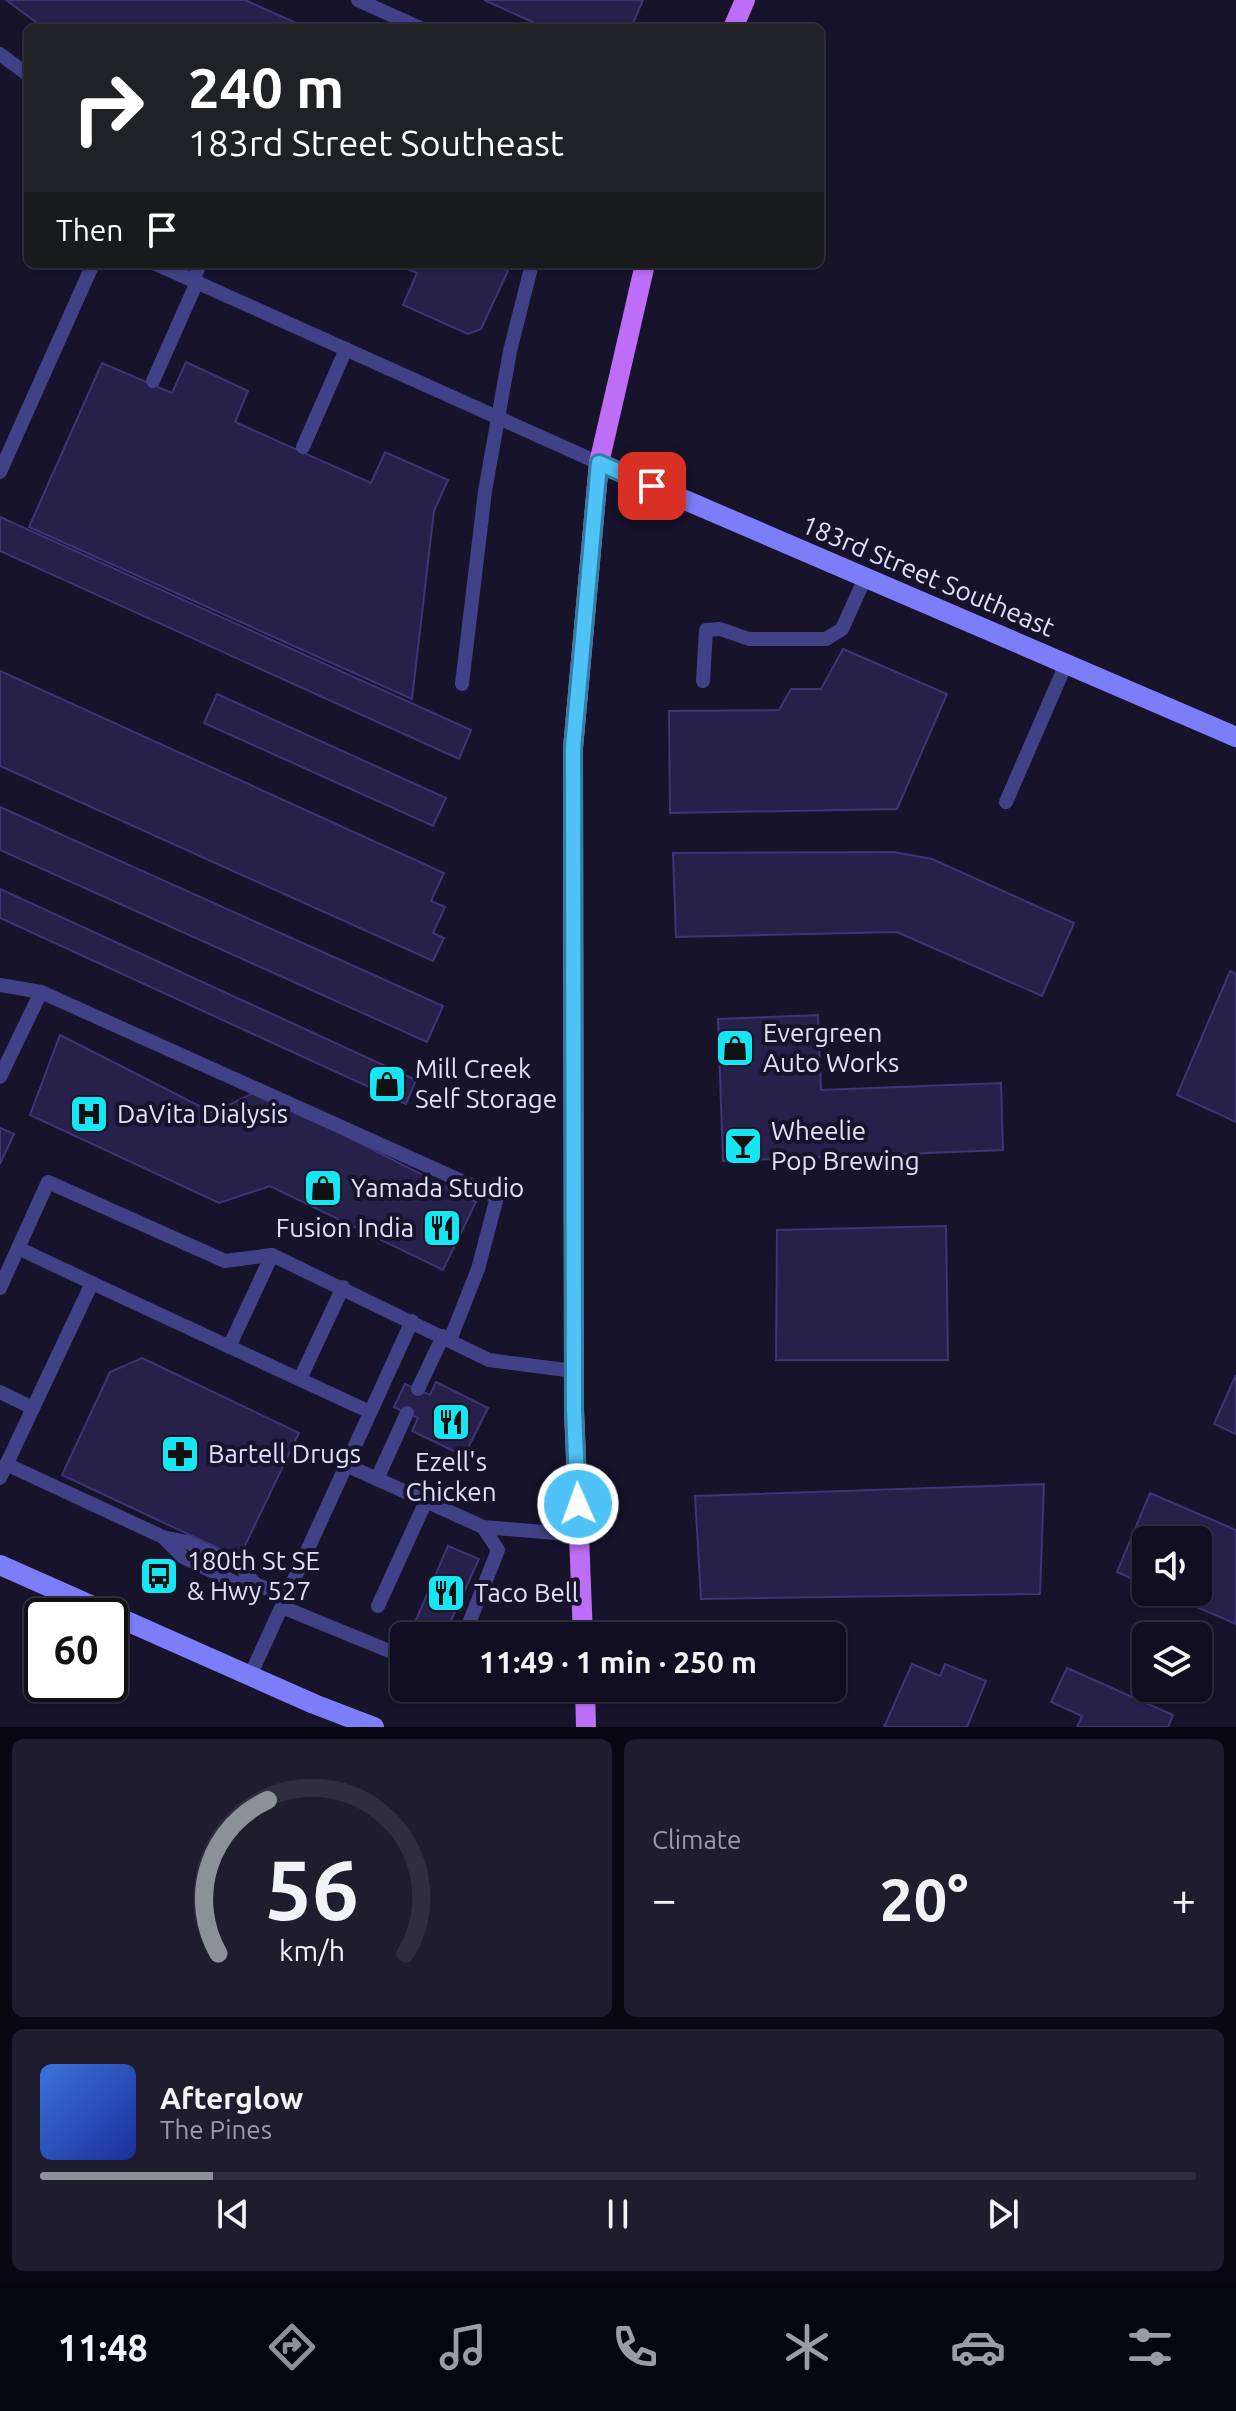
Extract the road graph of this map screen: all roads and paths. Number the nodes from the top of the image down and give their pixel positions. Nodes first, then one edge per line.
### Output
1 (358, 0) edge
2 (745, 0) edge
3 (411, 24) edge
4 (735, 24) edge
5 (0, 54) edge
6 (24, 72) edge
7 (91, 268) edge
8 (165, 268) edge
9 (199, 268) edge
10 (531, 268) edge
11 (644, 268) edge
12 (195, 281) junction
13 (346, 349) junction
14 (153, 381) dead end
15 (498, 418) junction
16 (303, 447) dead end
17 (599, 463) junction
18 (0, 472) edge
19 (865, 578) junction
20 (1066, 664) junction
21 (703, 681) dead end
22 (462, 684) dead end
23 (1236, 737) edge
24 (1006, 802) dead end
25 (0, 985) edge
26 (41, 992) junction
27 (0, 1077) edge
28 (18, 1248) junction
29 (272, 1255) junction
30 (92, 1283) junction
31 (343, 1287) junction
32 (0, 1288) edge
33 (412, 1321) junction
34 (446, 1338) junction
35 (229, 1347) junction
36 (574, 1371) junction
37 (300, 1379) junction
38 (418, 1389) dead end
39 (0, 1392) edge
40 (33, 1408) junction
41 (370, 1412) junction
42 (407, 1413) dead end
43 (346, 1465) junction
44 (3, 1471) edge
45 (377, 1479) junction
46 (426, 1501) junction
47 (483, 1527) junction
48 (579, 1535) junction
49 (0, 1565) edge
50 (284, 1602) junction
51 (378, 1606) dead end
52 (470, 1622) edge
53 (582, 1622) edge
54 (390, 1651) edge
55 (250, 1676) junction
56 (585, 1702) edge
57 (374, 1727) edge
58 (586, 1727) edge

1 - 3 lane
2 - 4 main road
5 - 6 lane
7 - 18 lane
8 - 12 lane
9 - 12 lane
10 - 15 lane
11 - 17 main road
12 - 13 lane
12 - 14 lane
13 - 15 lane
13 - 16 lane
15 - 17 lane
15 - 22 lane
17 - 19 street, 183rd Street Southeast
17 - 36 main road
19 - 20 street, 183rd Street Southeast
19 - 21 lane
20 - 23 street, 183rd Street Southeast
20 - 24 lane
25 - 26 lane
26 - 27 lane
26 - 34 lane
28 - 29 lane
28 - 30 lane
28 - 32 lane
29 - 31 lane
29 - 35 lane
30 - 35 lane
30 - 40 lane
31 - 33 lane
31 - 37 lane
33 - 34 lane
33 - 41 lane
34 - 36 lane
34 - 38 lane
35 - 37 lane
36 - 48 main road
37 - 41 lane
39 - 40 lane
40 - 44 lane
41 - 43 lane
42 - 45 lane
43 - 45 lane
43 - 50 lane
44 - 50 lane
45 - 46 lane
46 - 47 lane
46 - 51 lane
47 - 48 lane
47 - 52 lane
48 - 53 main road
49 - 55 street
50 - 54 lane
50 - 55 lane
55 - 57 street
56 - 58 main road

